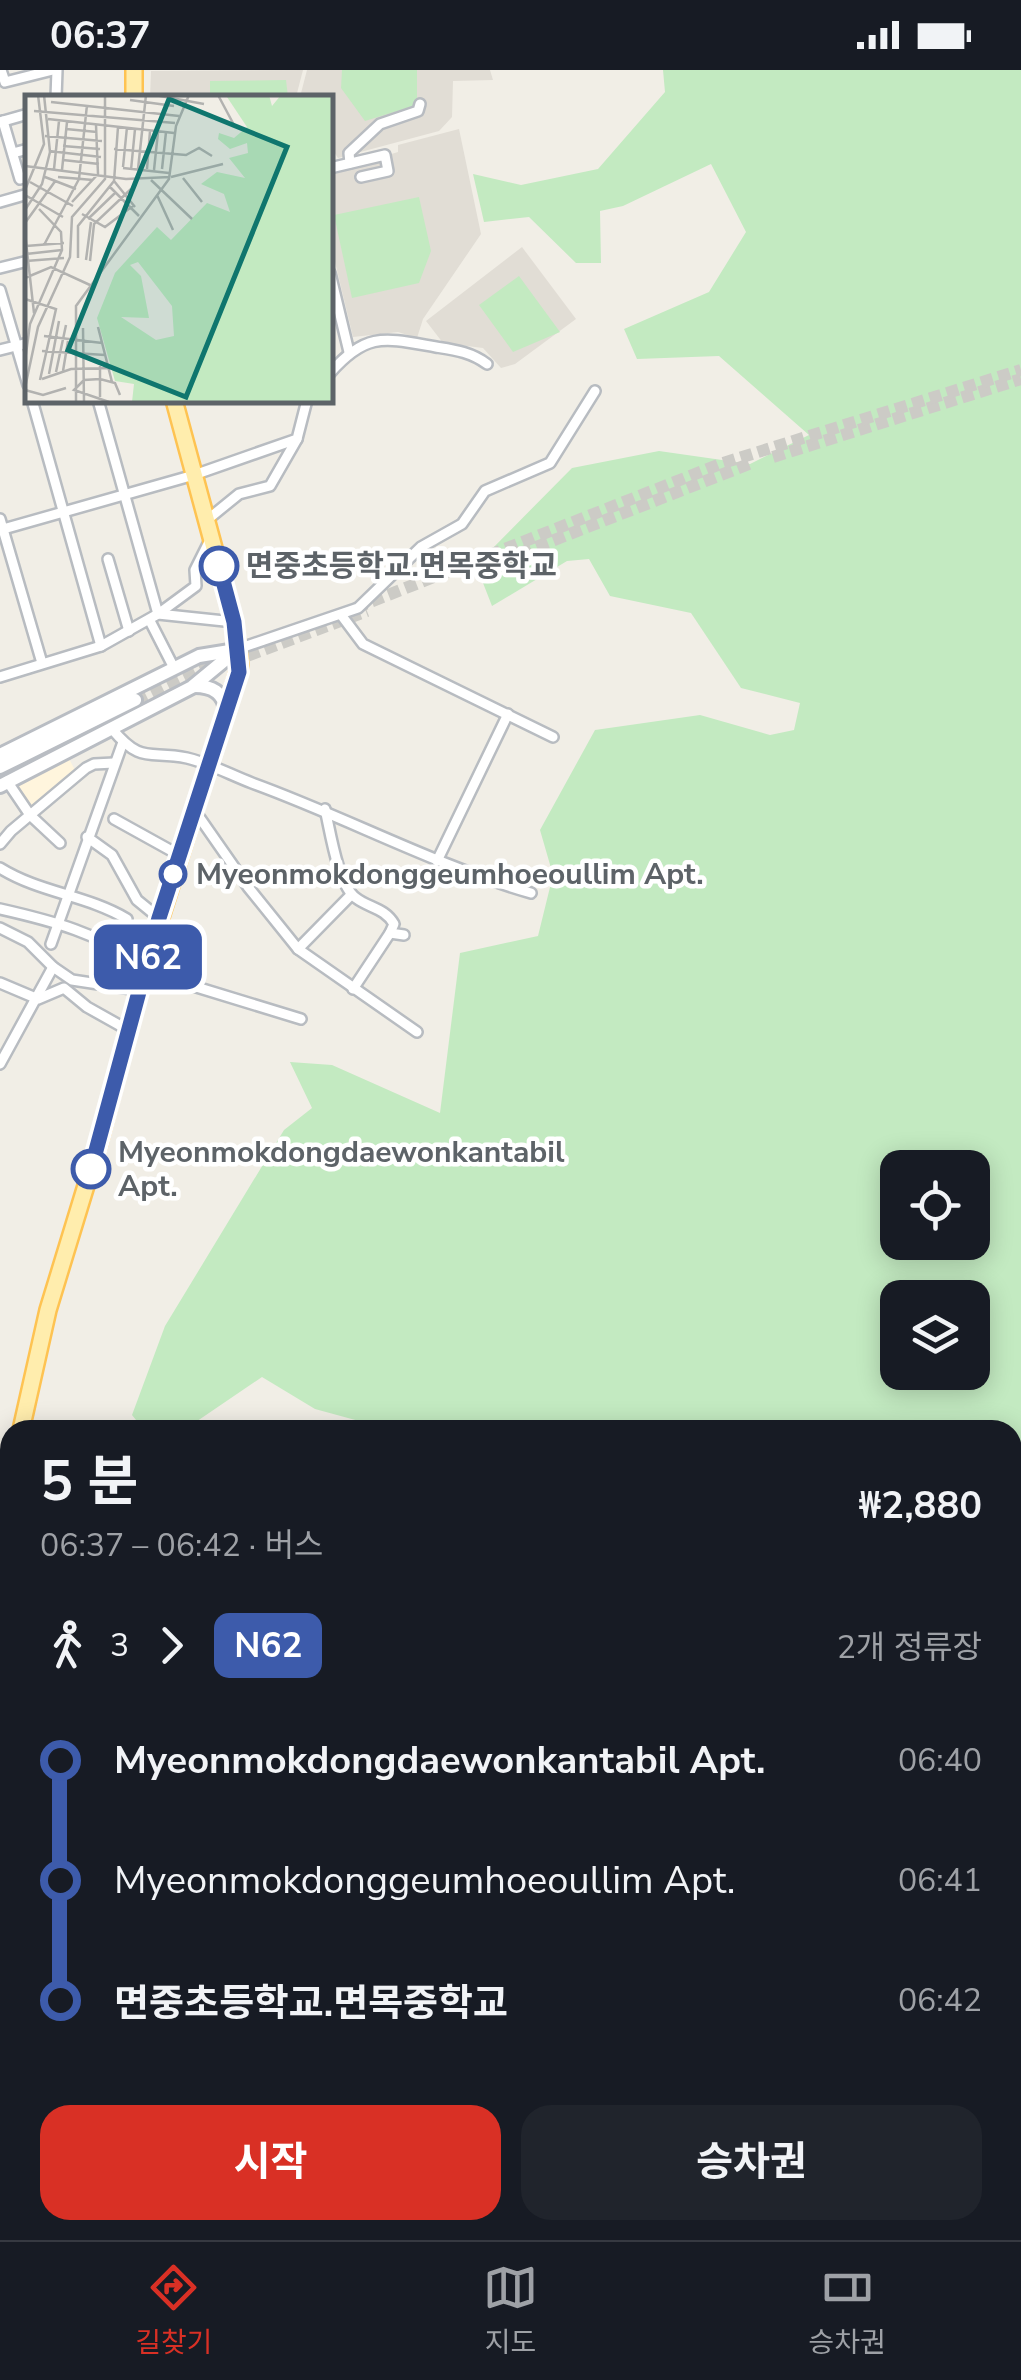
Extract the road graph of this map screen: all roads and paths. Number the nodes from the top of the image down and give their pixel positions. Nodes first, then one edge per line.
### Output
1 (1, 70) edge
2 (55, 70) edge
3 (56, 95) edge
4 (420, 104) dead end
5 (2, 122) edge
6 (25, 150) edge
7 (12, 153) junction
8 (350, 163) junction
9 (332, 168) edge
10 (25, 177) edge
11 (361, 177) dead end
12 (25, 195) edge
13 (0, 202) edge
14 (25, 261) edge
15 (0, 268) edge
16 (332, 281) edge
17 (0, 290) edge
18 (22, 344) edge
19 (0, 350) edge
20 (349, 352) junction
21 (487, 364) dead end
22 (332, 371) edge
23 (595, 391) dead end
24 (33, 402) edge
25 (99, 402) edge
26 (175, 402) edge
27 (306, 402) edge
28 (297, 439) junction
29 (194, 475) junction
30 (124, 495) junction
31 (63, 513) junction
32 (207, 520) junction
33 (1, 526) edge
34 (211, 536) junction
35 (108, 560) dead end
36 (342, 616) junction
37 (154, 617) junction
38 (234, 622) junction
39 (130, 631) junction
40 (101, 646) junction
41 (238, 650) junction
42 (192, 659) junction
43 (42, 663) junction
44 (174, 668) junction
45 (0, 677) edge
46 (197, 684) junction
47 (226, 712) junction
48 (508, 714) junction
49 (112, 730) junction
50 (553, 738) dead end
51 (123, 742) junction
52 (0, 755) edge
53 (114, 764) junction
54 (208, 766) junction
55 (0, 767) edge
56 (2, 782) edge
57 (194, 808) junction
58 (325, 809) junction
59 (30, 815) junction
60 (114, 819) dead end
61 (87, 837) junction
62 (0, 844) edge
63 (60, 844) dead end
64 (179, 855) junction
65 (437, 861) junction
66 (0, 868) edge
67 (531, 893) dead end
68 (351, 894) junction
69 (69, 896) junction
70 (0, 909) edge
71 (159, 918) junction
72 (127, 919) dead end
73 (60, 922) junction
74 (0, 928) edge
75 (390, 932) junction
76 (404, 935) dead end
77 (51, 944) dead end
78 (298, 949) junction
79 (53, 966) junction
80 (145, 968) junction
81 (0, 983) edge
82 (353, 989) junction
83 (138, 990) junction
84 (38, 999) junction
85 (301, 1020) dead end
86 (128, 1030) junction
87 (418, 1032) dead end
88 (0, 1064) edge
89 (22, 1420) edge

1 - 2 street
2 - 3 street
4 - 8 street
5 - 7 street
6 - 7 street
7 - 10 street
8 - 9 street
8 - 11 street
12 - 13 street
14 - 15 street
16 - 20 street
17 - 18 street
18 - 19 street
20 - 21 street
20 - 22 street
23 - 36 street
24 - 31 street
25 - 30 street
26 - 29 main road
27 - 28 street
28 - 29 street
28 - 32 street
29 - 30 street
29 - 32 main road
30 - 31 street
30 - 37 street
31 - 33 street
31 - 40 street
32 - 34 main road
33 - 43 street
34 - 37 street
34 - 38 main road
35 - 39 street
36 - 41 street
36 - 48 street
37 - 38 street
37 - 39 street
37 - 44 street
38 - 41 main road
39 - 40 street
40 - 43 street
41 - 42 main road
41 - 46 main road
41 - 47 main road
42 - 44 main road
42 - 46 main road
43 - 45 street
44 - 52 main road
46 - 47 main road
46 - 49 main road
47 - 54 main road
48 - 50 street
48 - 65 street
49 - 51 street
49 - 56 main road
51 - 53 street
51 - 54 street
53 - 59 street
53 - 61 street
54 - 57 main road
54 - 58 street
55 - 56 main road
56 - 59 street
57 - 64 main road
57 - 78 street
58 - 65 street
58 - 68 street
59 - 62 street
59 - 63 street
60 - 64 street
61 - 69 street
61 - 71 street
64 - 71 main road
65 - 67 street
66 - 69 street
68 - 75 street
68 - 78 street
69 - 72 street
69 - 73 street
70 - 73 street
71 - 80 main road
73 - 77 street
73 - 80 street
74 - 79 street
75 - 76 street
75 - 82 street
78 - 82 street
79 - 83 street
79 - 84 street
80 - 83 main road
80 - 85 street
81 - 84 street
82 - 87 street
83 - 86 main road
84 - 86 street
84 - 88 street
86 - 89 main road

